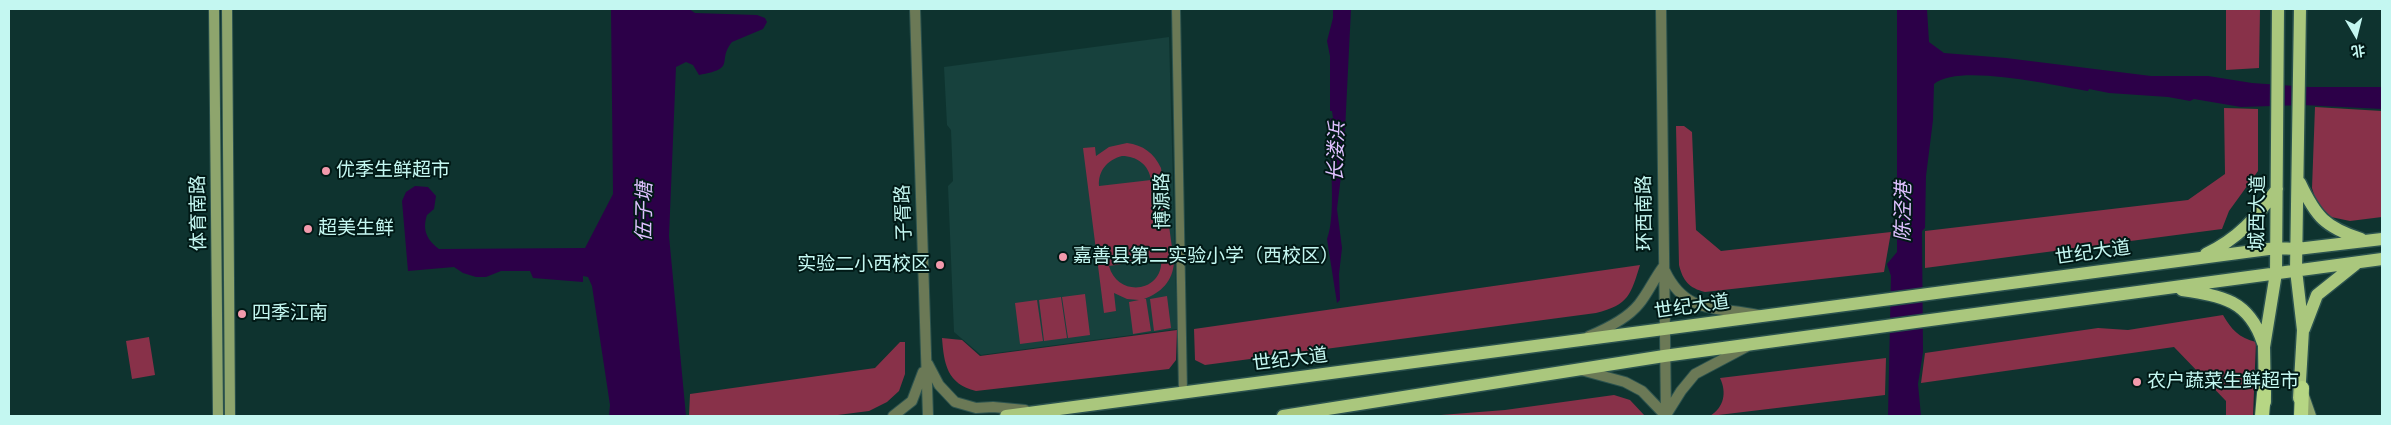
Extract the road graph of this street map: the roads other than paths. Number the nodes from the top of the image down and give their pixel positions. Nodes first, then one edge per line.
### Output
1 (214, 9) edge
2 (227, 9) edge
3 (915, 9) edge
4 (1176, 9) edge
5 (1661, 9) edge
6 (2278, 9) edge
7 (2300, 9) edge
8 (2298, 180) junction
9 (2276, 189) junction
10 (2382, 238) edge
11 (2366, 241) junction
12 (2276, 248) junction
13 (2297, 249) junction
14 (2382, 258) edge
15 (2195, 259) junction
16 (2359, 262) junction
17 (1663, 268) junction
18 (2296, 270) junction
19 (2276, 274) junction
20 (2168, 287) junction
21 (1765, 316) junction
22 (1664, 330) junction
23 (2303, 330) junction
24 (1575, 341) junction
25 (1754, 344) junction
26 (2264, 347) junction
27 (1664, 356) junction
28 (926, 361) junction
29 (1578, 370) junction
30 (2302, 388) junction
31 (1183, 392) junction
32 (2264, 394) junction
33 (1042, 412) junction
34 (218, 416) edge
35 (230, 416) edge
36 (893, 416) edge
37 (928, 416) edge
38 (1006, 416) edge
39 (1283, 416) edge
40 (1666, 416) edge
41 (2262, 416) edge
42 (2269, 416) edge
43 (2295, 416) edge
44 (2301, 416) edge
45 (2311, 416) edge

1 - 34 main road, 体育南路
2 - 35 main road, 体育南路
3 - 28 street, 子胥路
4 - 31 street, 博源路
5 - 17 street, 环西南路
6 - 9 main road, 城西大道
7 - 8 main road, 城西大道
8 - 11 main road
8 - 13 main road, 城西大道
9 - 12 main road, 城西大道
9 - 15 main road
10 - 11 main road, 世纪大道
11 - 13 main road, 世纪大道
12 - 13 main road, 世纪大道
12 - 15 main road, 世纪大道
12 - 19 main road, 城西大道
13 - 18 main road, 城西大道
14 - 16 main road
15 - 21 main road, 世纪大道
16 - 18 main road
16 - 23 main road
17 - 21 street
17 - 22 street, 环西南路
17 - 24 street
18 - 19 main road
18 - 23 main road, 城西大道
19 - 20 main road
19 - 26 main road, 城西大道
20 - 25 main road
20 - 26 main road
21 - 22 main road, 世纪大道
22 - 24 main road, 世纪大道
22 - 27 street, 环西南路
23 - 30 main road, 城西大道
24 - 31 main road, 世纪大道
25 - 27 main road
25 - 40 street
26 - 32 main road, 城西大道
27 - 29 main road
27 - 40 street, 环西南路
28 - 33 street
28 - 36 street
28 - 37 street, 子胥路
29 - 39 main road
29 - 40 street
30 - 43 main road, 城西大道
30 - 44 highway
30 - 45 main road, 城西大道
31 - 33 main road, 世纪大道
32 - 41 highway
32 - 42 main road, 城西大道
33 - 38 main road, 世纪大道

